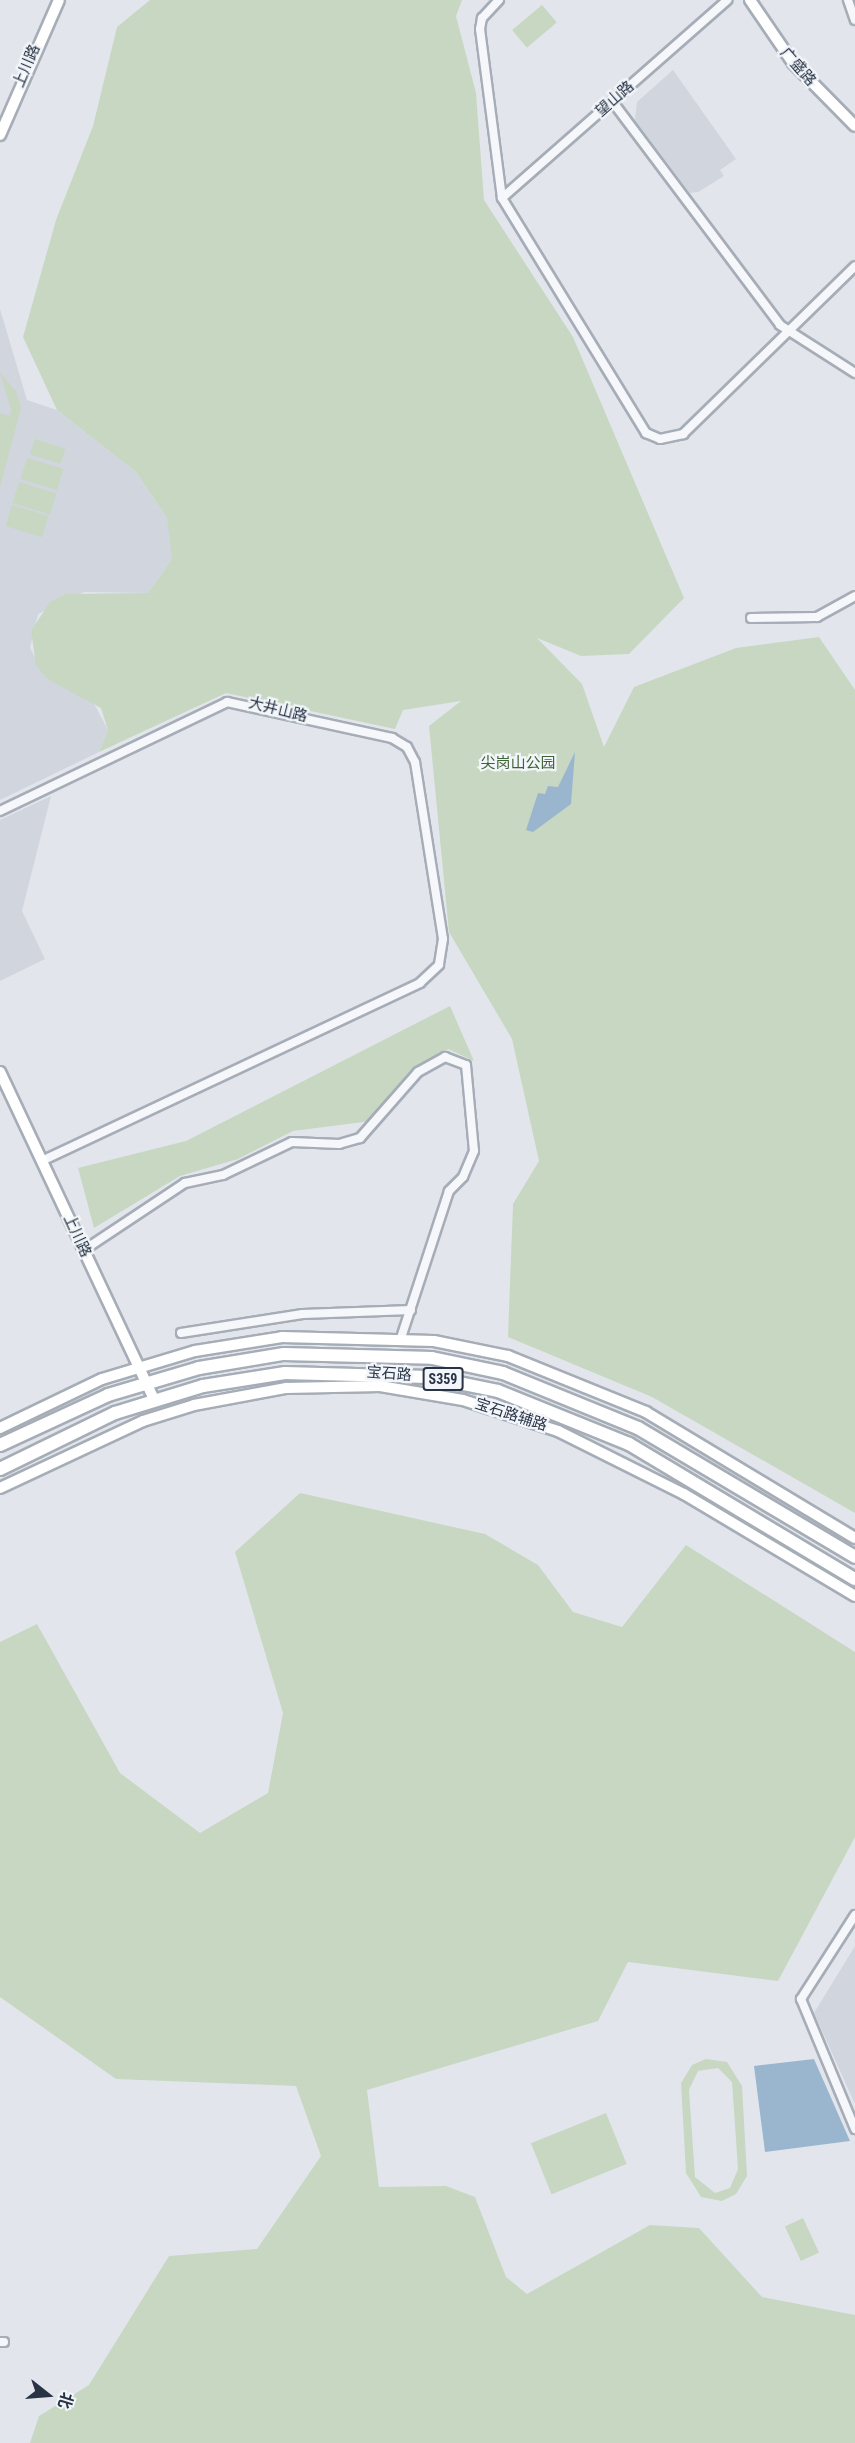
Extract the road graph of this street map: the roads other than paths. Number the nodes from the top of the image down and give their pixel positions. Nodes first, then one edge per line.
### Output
1 (59, 0) edge
2 (499, 0) edge
3 (727, 0) edge
4 (750, 0) edge
5 (848, 0) edge
6 (855, 20) edge
7 (612, 101) junction
8 (855, 126) edge
9 (0, 135) edge
10 (502, 198) junction
11 (855, 266) edge
12 (790, 333) junction
13 (855, 373) edge
14 (855, 596) edge
15 (751, 618) dead end
16 (0, 811) edge
17 (0, 1072) edge
18 (42, 1161) junction
19 (84, 1250) junction
20 (411, 1310) junction
21 (181, 1333) dead end
22 (401, 1338) junction
23 (139, 1366) junction
24 (146, 1382) junction
25 (154, 1400) junction
26 (0, 1428) edge
27 (0, 1445) edge
28 (0, 1469) edge
29 (0, 1488) edge
30 (855, 1538) edge
31 (855, 1557) edge
32 (855, 1579) edge
33 (855, 1596) edge
34 (855, 1915) edge
35 (855, 2129) edge

1 - 9 main road, 上川路
2 - 10 street
3 - 7 street, 望山路
4 - 8 main road, 广盛路
5 - 6 street
7 - 10 street, 望山路
7 - 12 street
10 - 12 street
11 - 12 street
12 - 13 street
14 - 15 street
16 - 18 street, 大井山路
17 - 18 main road, 上川路
18 - 19 main road, 上川路
19 - 20 street
19 - 23 main road, 上川路
20 - 21 street
20 - 22 street
22 - 23 main road
22 - 30 main road
23 - 24 main road, 上川路
23 - 26 main road
24 - 25 main road, 上川路
24 - 27 main road, 宝石路 / S359
24 - 31 main road, 宝石路 / S359
25 - 28 main road, 宝石路 / S359
25 - 32 main road, 宝石路 / S359
29 - 33 main road, 宝石路辅路
34 - 35 street

